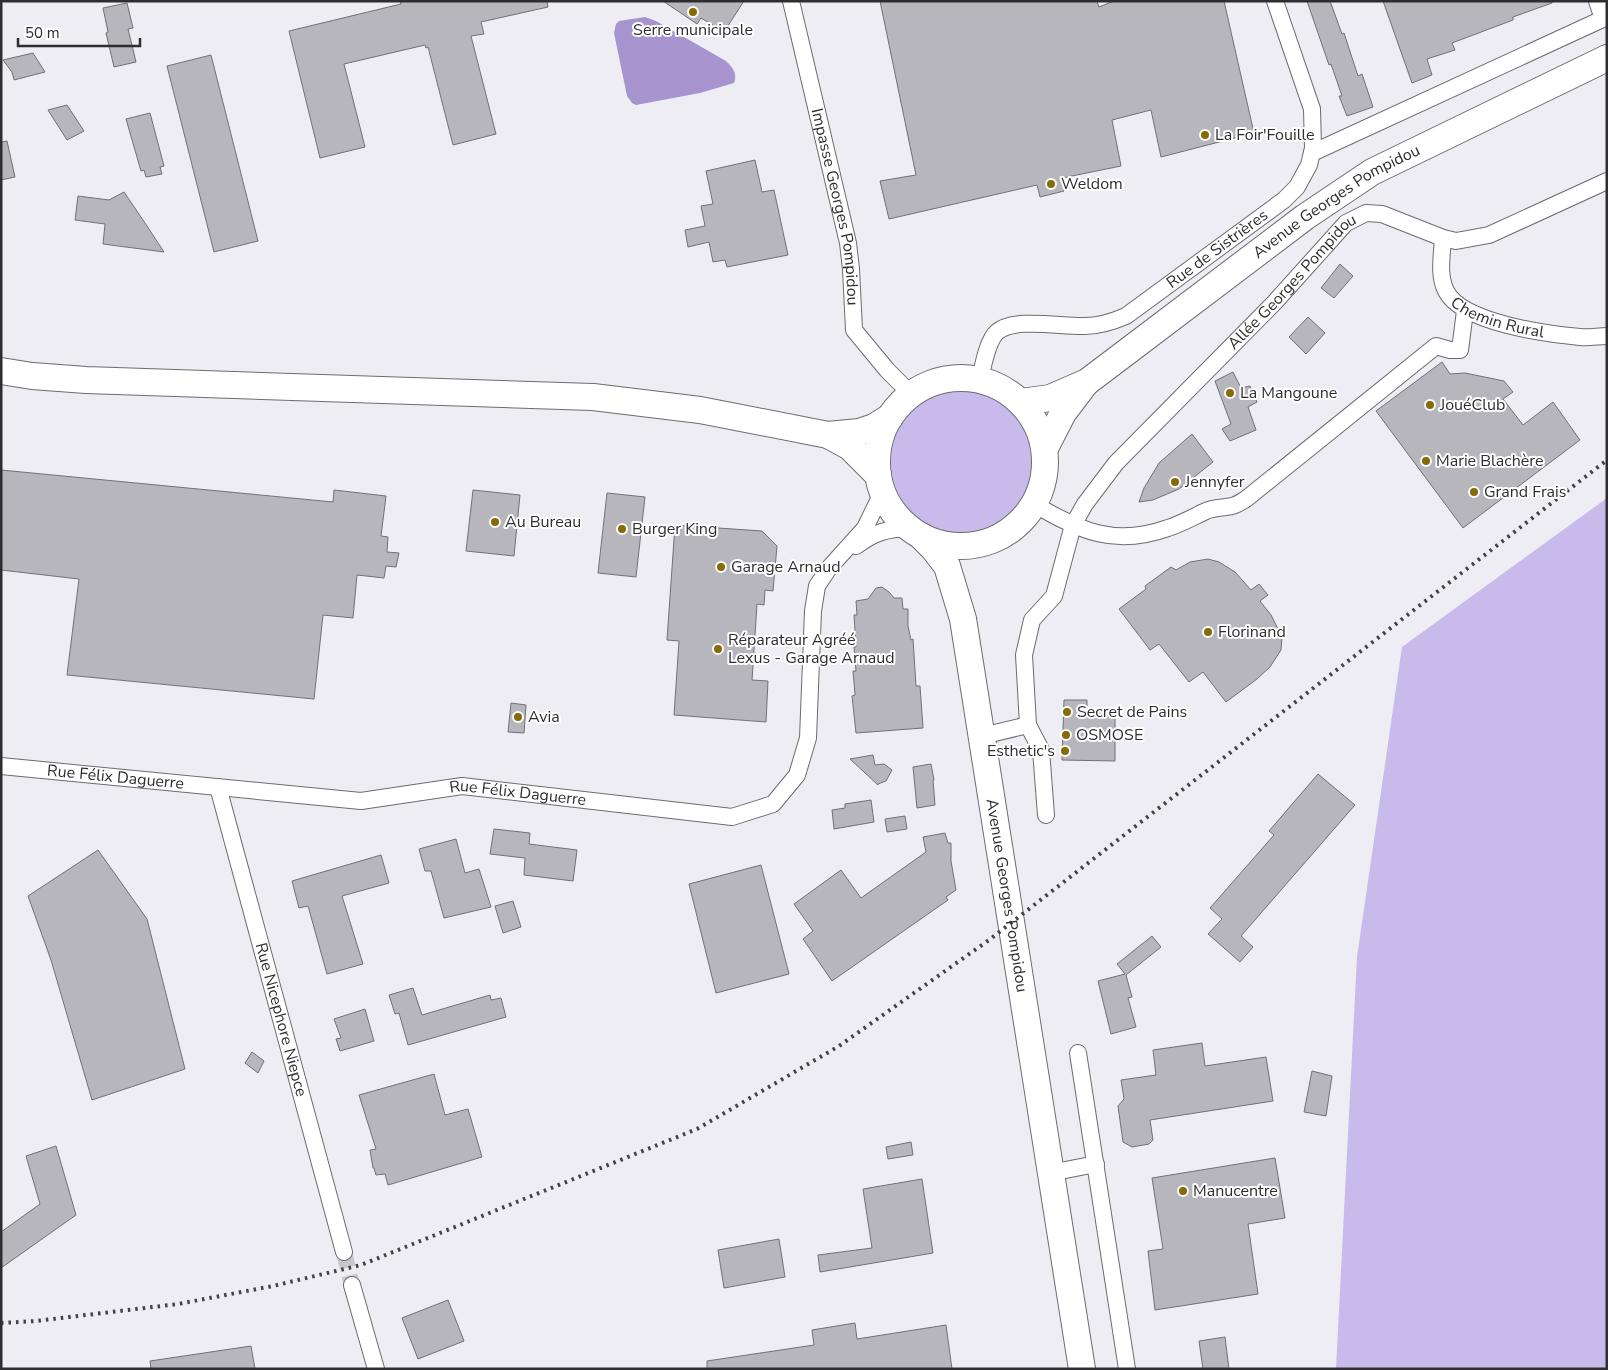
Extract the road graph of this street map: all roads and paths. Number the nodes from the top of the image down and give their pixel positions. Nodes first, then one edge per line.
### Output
1 (791, 1) edge
2 (1275, 1) edge
3 (1597, 1) edge
4 (1605, 18) edge
5 (1607, 58) edge
6 (1312, 153) junction
7 (1607, 181) edge
8 (1443, 238) junction
9 (1465, 310) junction
10 (1607, 336) edge
11 (1, 371) edge
12 (980, 379) junction
13 (1087, 382) junction
14 (911, 394) junction
15 (1021, 402) junction
16 (890, 417) junction
17 (828, 435) junction
18 (1045, 448) junction
19 (881, 483) junction
20 (1034, 504) junction
21 (1073, 526) junction
22 (916, 532) junction
23 (983, 543) junction
24 (836, 561) junction
25 (963, 619) junction
26 (1028, 725) junction
27 (982, 736) junction
28 (1, 766) edge
29 (218, 787) junction
30 (1046, 815) dead end
31 (1078, 1053) dead end
32 (1096, 1164) junction
33 (1050, 1173) junction
34 (344, 1252) tunnel mouth
35 (352, 1285) tunnel mouth
36 (376, 1369) edge
37 (1082, 1369) edge
38 (1128, 1369) edge

1 - 14 street, Impasse Georges Pompidou
2 - 6 street, Rue de Sistrières
3 - 4 street
4 - 6 street
5 - 13 main road, Avenue Georges Pompidou
6 - 12 street, Rue de Sistrières
7 - 8 street, Allée Georges Pompidou
8 - 9 street, Chemin Rural
8 - 21 street, Allée Georges Pompidou
9 - 10 street, Chemin Rural
9 - 21 street
11 - 17 main road
12 - 14 main road
12 - 15 main road
13 - 15 main road
13 - 18 main road
14 - 16 main road
15 - 18 main road
16 - 17 main road
16 - 19 main road
17 - 19 main road
18 - 20 main road
19 - 22 main road
19 - 24 street, Rue Félix Daguerre
20 - 21 street
20 - 23 main road
21 - 26 street, Allée Georges Pompidou
22 - 23 main road
22 - 24 street, Rue Félix Daguerre
22 - 25 main road, Avenue Georges Pompidou
23 - 25 main road, Avenue Georges Pompidou
24 - 29 street, Rue Félix Daguerre
25 - 27 main road, Avenue Georges Pompidou
26 - 27 street
26 - 30 street
27 - 33 main road, Avenue Georges Pompidou
28 - 29 street, Rue Félix Daguerre
29 - 34 street, Rue Nicephore Niepce
31 - 32 street
32 - 33 street
32 - 38 street
33 - 37 main road, Avenue Georges Pompidou
35 - 36 street

